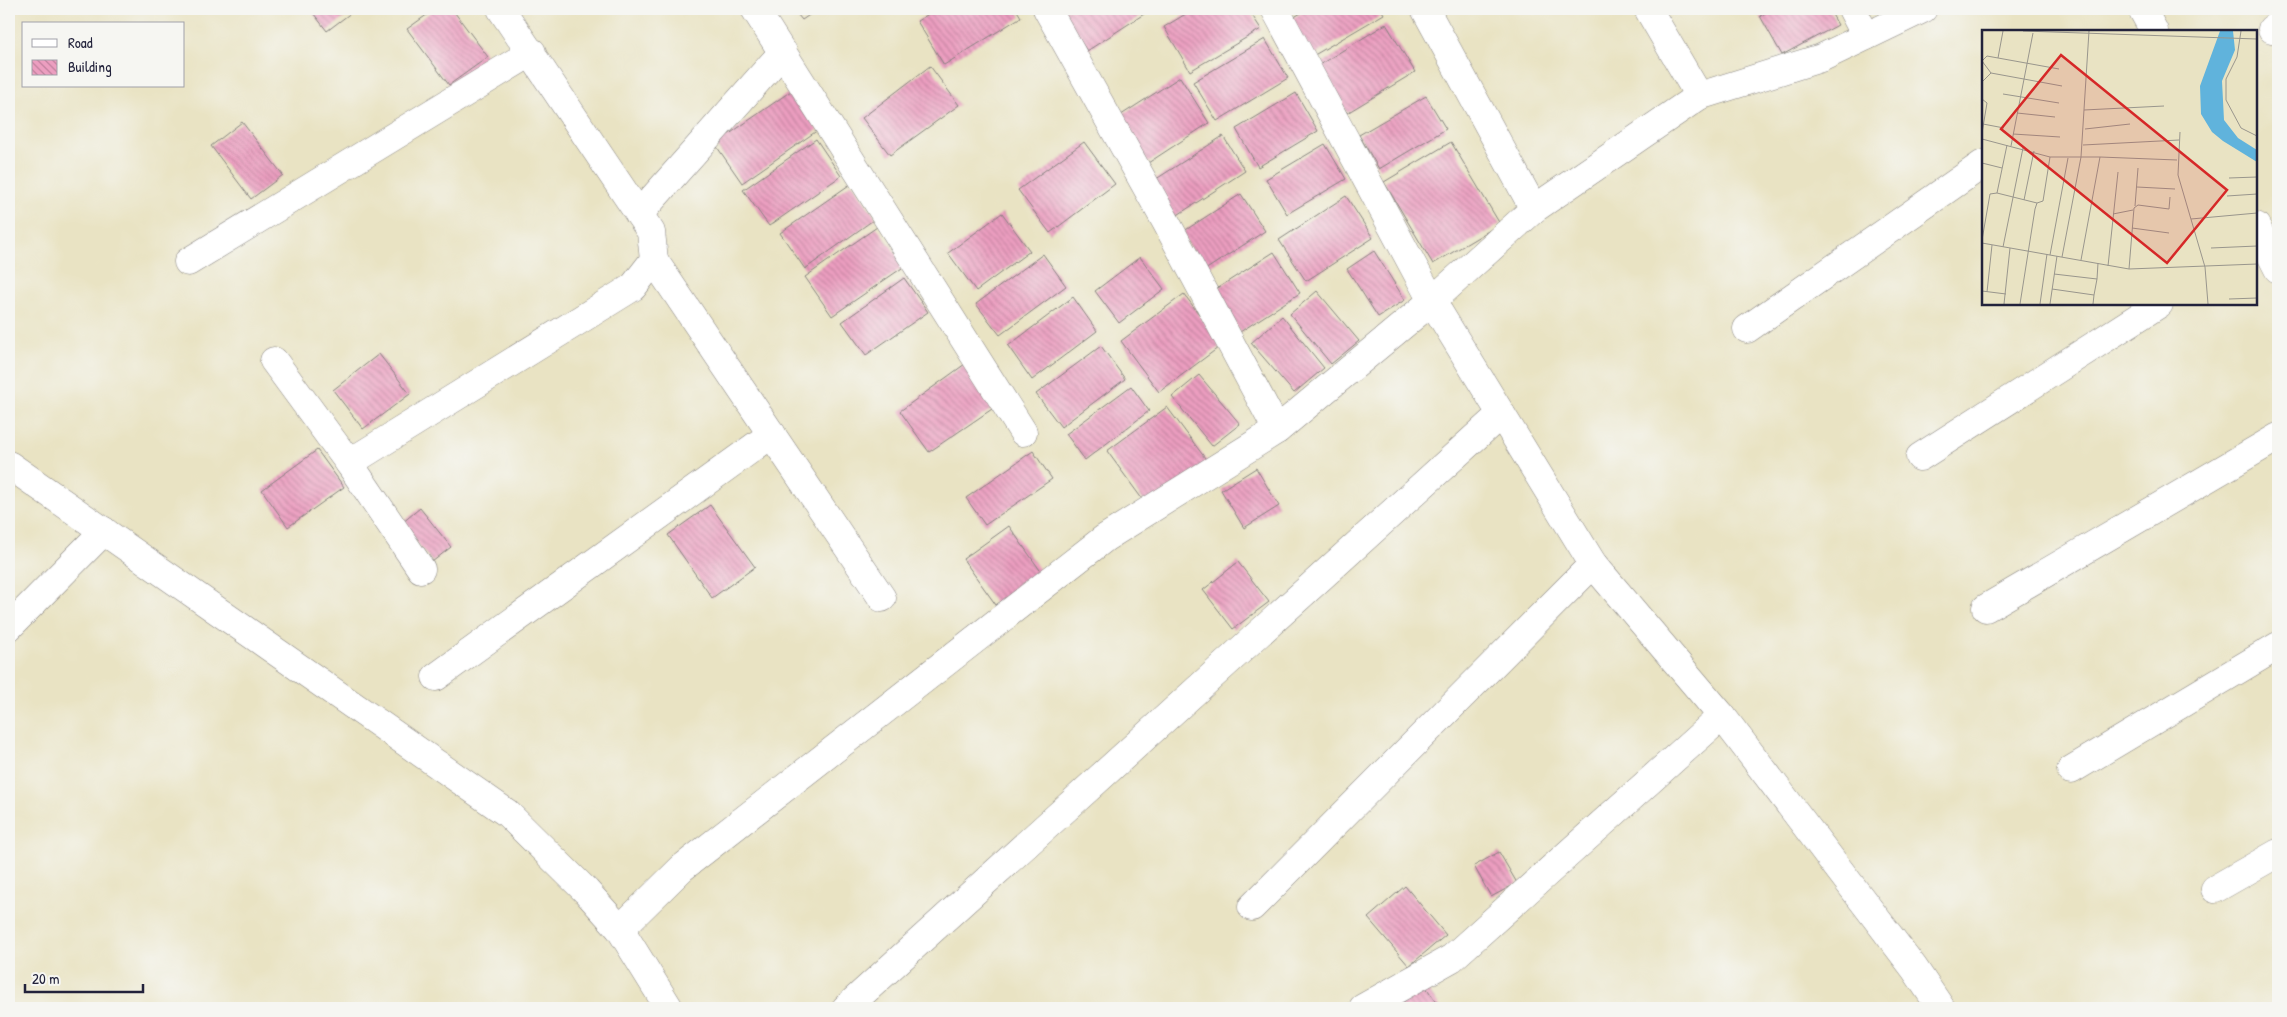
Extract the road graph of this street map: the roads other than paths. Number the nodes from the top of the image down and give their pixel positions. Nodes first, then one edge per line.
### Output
1 (501, 9) edge
2 (755, 9) edge
3 (1047, 9) edge
4 (1275, 9) edge
5 (1425, 9) edge
6 (1648, 9) edge
7 (1852, 9) edge
8 (1923, 9) edge
9 (2142, 9) edge
10 (2153, 30) edge
11 (1866, 36) junction
12 (532, 52) junction
13 (783, 52) junction
14 (1699, 96) junction
15 (1982, 165) edge
16 (1534, 209) junction
17 (639, 214) junction
18 (2258, 235) edge
19 (654, 260) junction
20 (188, 262) dead end
21 (2278, 269) edge
22 (1432, 301) junction
23 (2157, 305) edge
24 (1747, 329) dead end
25 (274, 360) dead end
26 (1501, 414) junction
27 (1277, 430) junction
28 (1023, 432) dead end
29 (772, 434) junction
30 (2278, 437) edge
31 (1920, 457) dead end
32 (349, 463) junction
33 (9, 465) edge
34 (104, 532) junction
35 (1593, 564) junction
36 (421, 569) dead end
37 (882, 598) dead end
38 (1986, 608) dead end
39 (9, 627) edge
40 (2278, 646) edge
41 (436, 678) dead end
42 (1722, 716) junction
43 (2071, 770) dead end
44 (2278, 853) edge
45 (2215, 888) dead end
46 (1252, 907) dead end
47 (620, 929) junction
48 (669, 1008) edge
49 (846, 1008) edge
50 (1363, 1008) edge
51 (1941, 1008) edge

1 - 12 street
2 - 13 street
3 - 27 street
4 - 22 street
5 - 16 street
6 - 14 street
7 - 11 street
8 - 11 street
9 - 10 street
11 - 14 street
12 - 17 street
12 - 20 street
13 - 17 street
13 - 28 street
14 - 16 street
15 - 24 street
16 - 22 street
17 - 19 street
18 - 21 street
19 - 29 street
19 - 32 street
22 - 26 street
22 - 27 street
23 - 31 street
25 - 32 street
26 - 35 street
26 - 49 street
27 - 47 street
29 - 37 street
29 - 41 street
30 - 38 street
32 - 36 street
33 - 34 street
34 - 39 street
34 - 47 street
35 - 42 street
35 - 46 street
40 - 43 street
42 - 50 street
42 - 51 street
44 - 45 street
47 - 48 street

